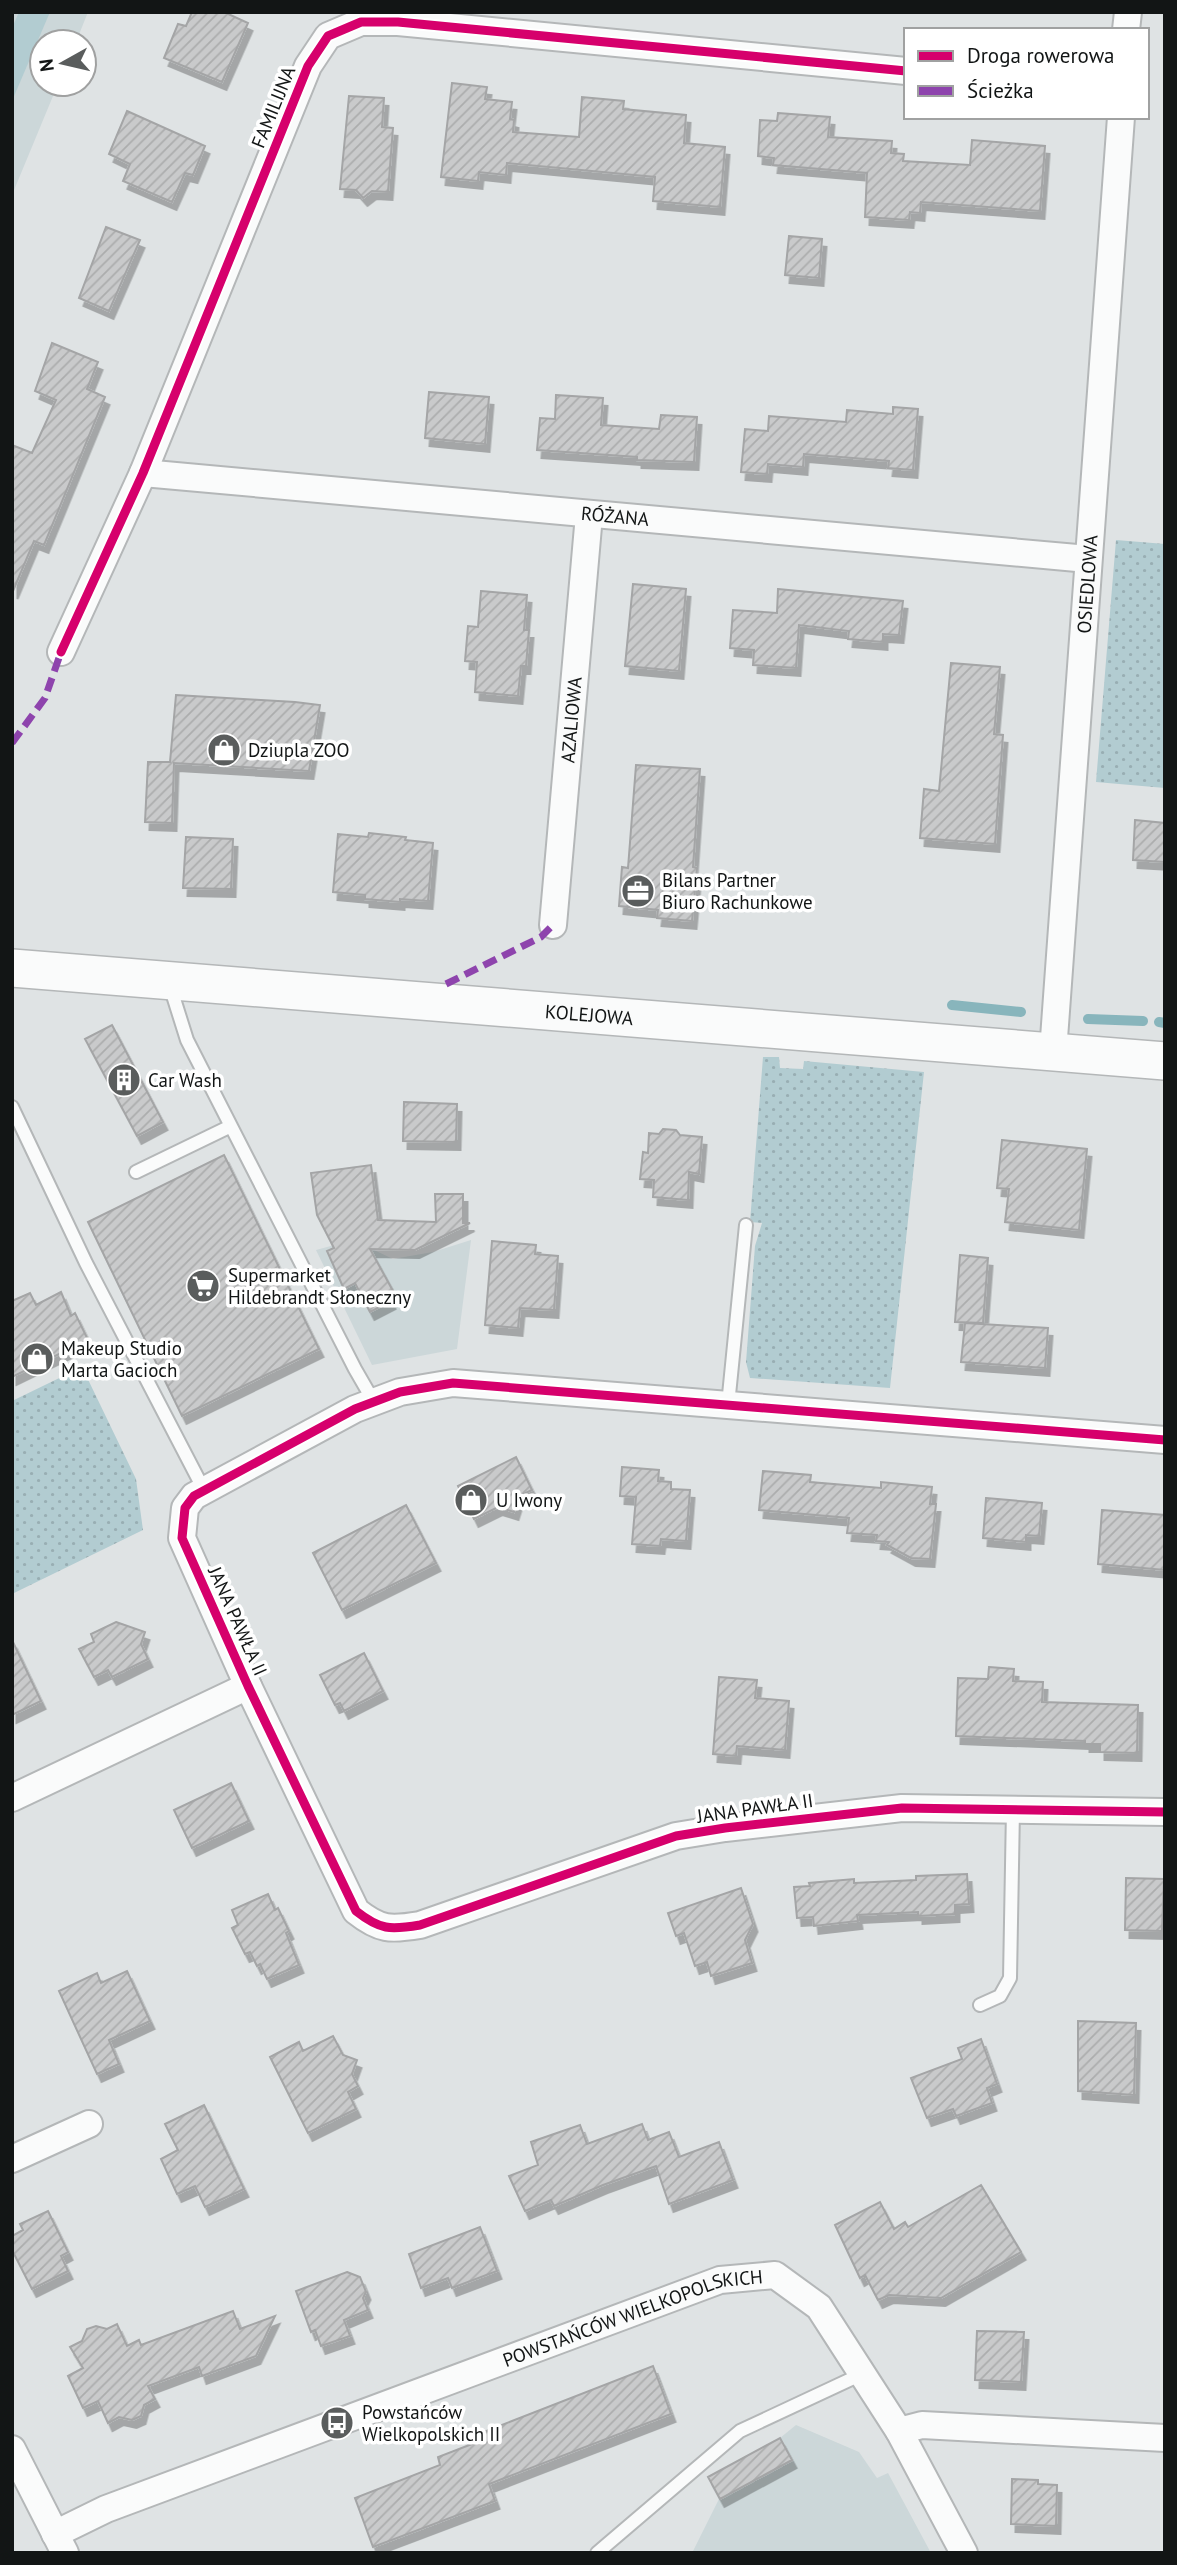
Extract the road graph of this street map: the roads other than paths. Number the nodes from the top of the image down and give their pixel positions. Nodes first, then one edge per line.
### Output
1 (904, 71) edge
2 (1121, 119) edge
3 (143, 473) junction
4 (589, 515) junction
5 (1088, 559) junction
6 (61, 652) dead end
7 (553, 925) dead end
8 (12, 968) edge
9 (167, 979) junction
10 (1053, 1052) junction
11 (1165, 1061) edge
12 (12, 1107) edge
13 (231, 1126) junction
14 (136, 1172) dead end
15 (746, 1225) dead end
16 (374, 1402) junction
17 (728, 1405) junction
18 (1165, 1440) edge
19 (205, 1490) junction
20 (248, 1686) junction
21 (12, 1798) edge
22 (1013, 1810) junction
23 (1165, 1812) edge
24 (980, 2005) dead end
25 (89, 2124) dead end
26 (12, 2159) edge
27 (862, 2374) junction
28 (899, 2431) junction
29 (1165, 2438) edge
30 (12, 2449) edge
31 (60, 2543) edge
32 (597, 2553) edge
33 (964, 2553) edge

1 - 3 street, FAMILIJNA
2 - 5 street, OSIEDLOWA
3 - 4 street, RÓŻANA
3 - 6 street, FAMILIJNA
4 - 5 street, RÓŻANA
4 - 7 street, AZALIOWA
5 - 10 street, OSIEDLOWA
8 - 9 street, KOLEJOWA
9 - 10 street, KOLEJOWA
9 - 13 lane
10 - 11 street, KOLEJOWA
12 - 19 lane
13 - 14 lane
13 - 16 lane
15 - 17 lane
16 - 17 street, JANA PAWŁA II
16 - 19 street, JANA PAWŁA II
17 - 18 street, JANA PAWŁA II
19 - 20 street, JANA PAWŁA II
20 - 21 street
20 - 22 street, JANA PAWŁA II
22 - 23 street, JANA PAWŁA II
22 - 24 lane
25 - 26 street
27 - 28 street, POWSTAŃCÓW WIELKOPOLSKICH
27 - 31 street, POWSTAŃCÓW WIELKOPOLSKICH
27 - 32 lane
28 - 29 street
28 - 33 street, POWSTAŃCÓW WIELKOPOLSKICH
30 - 31 street

